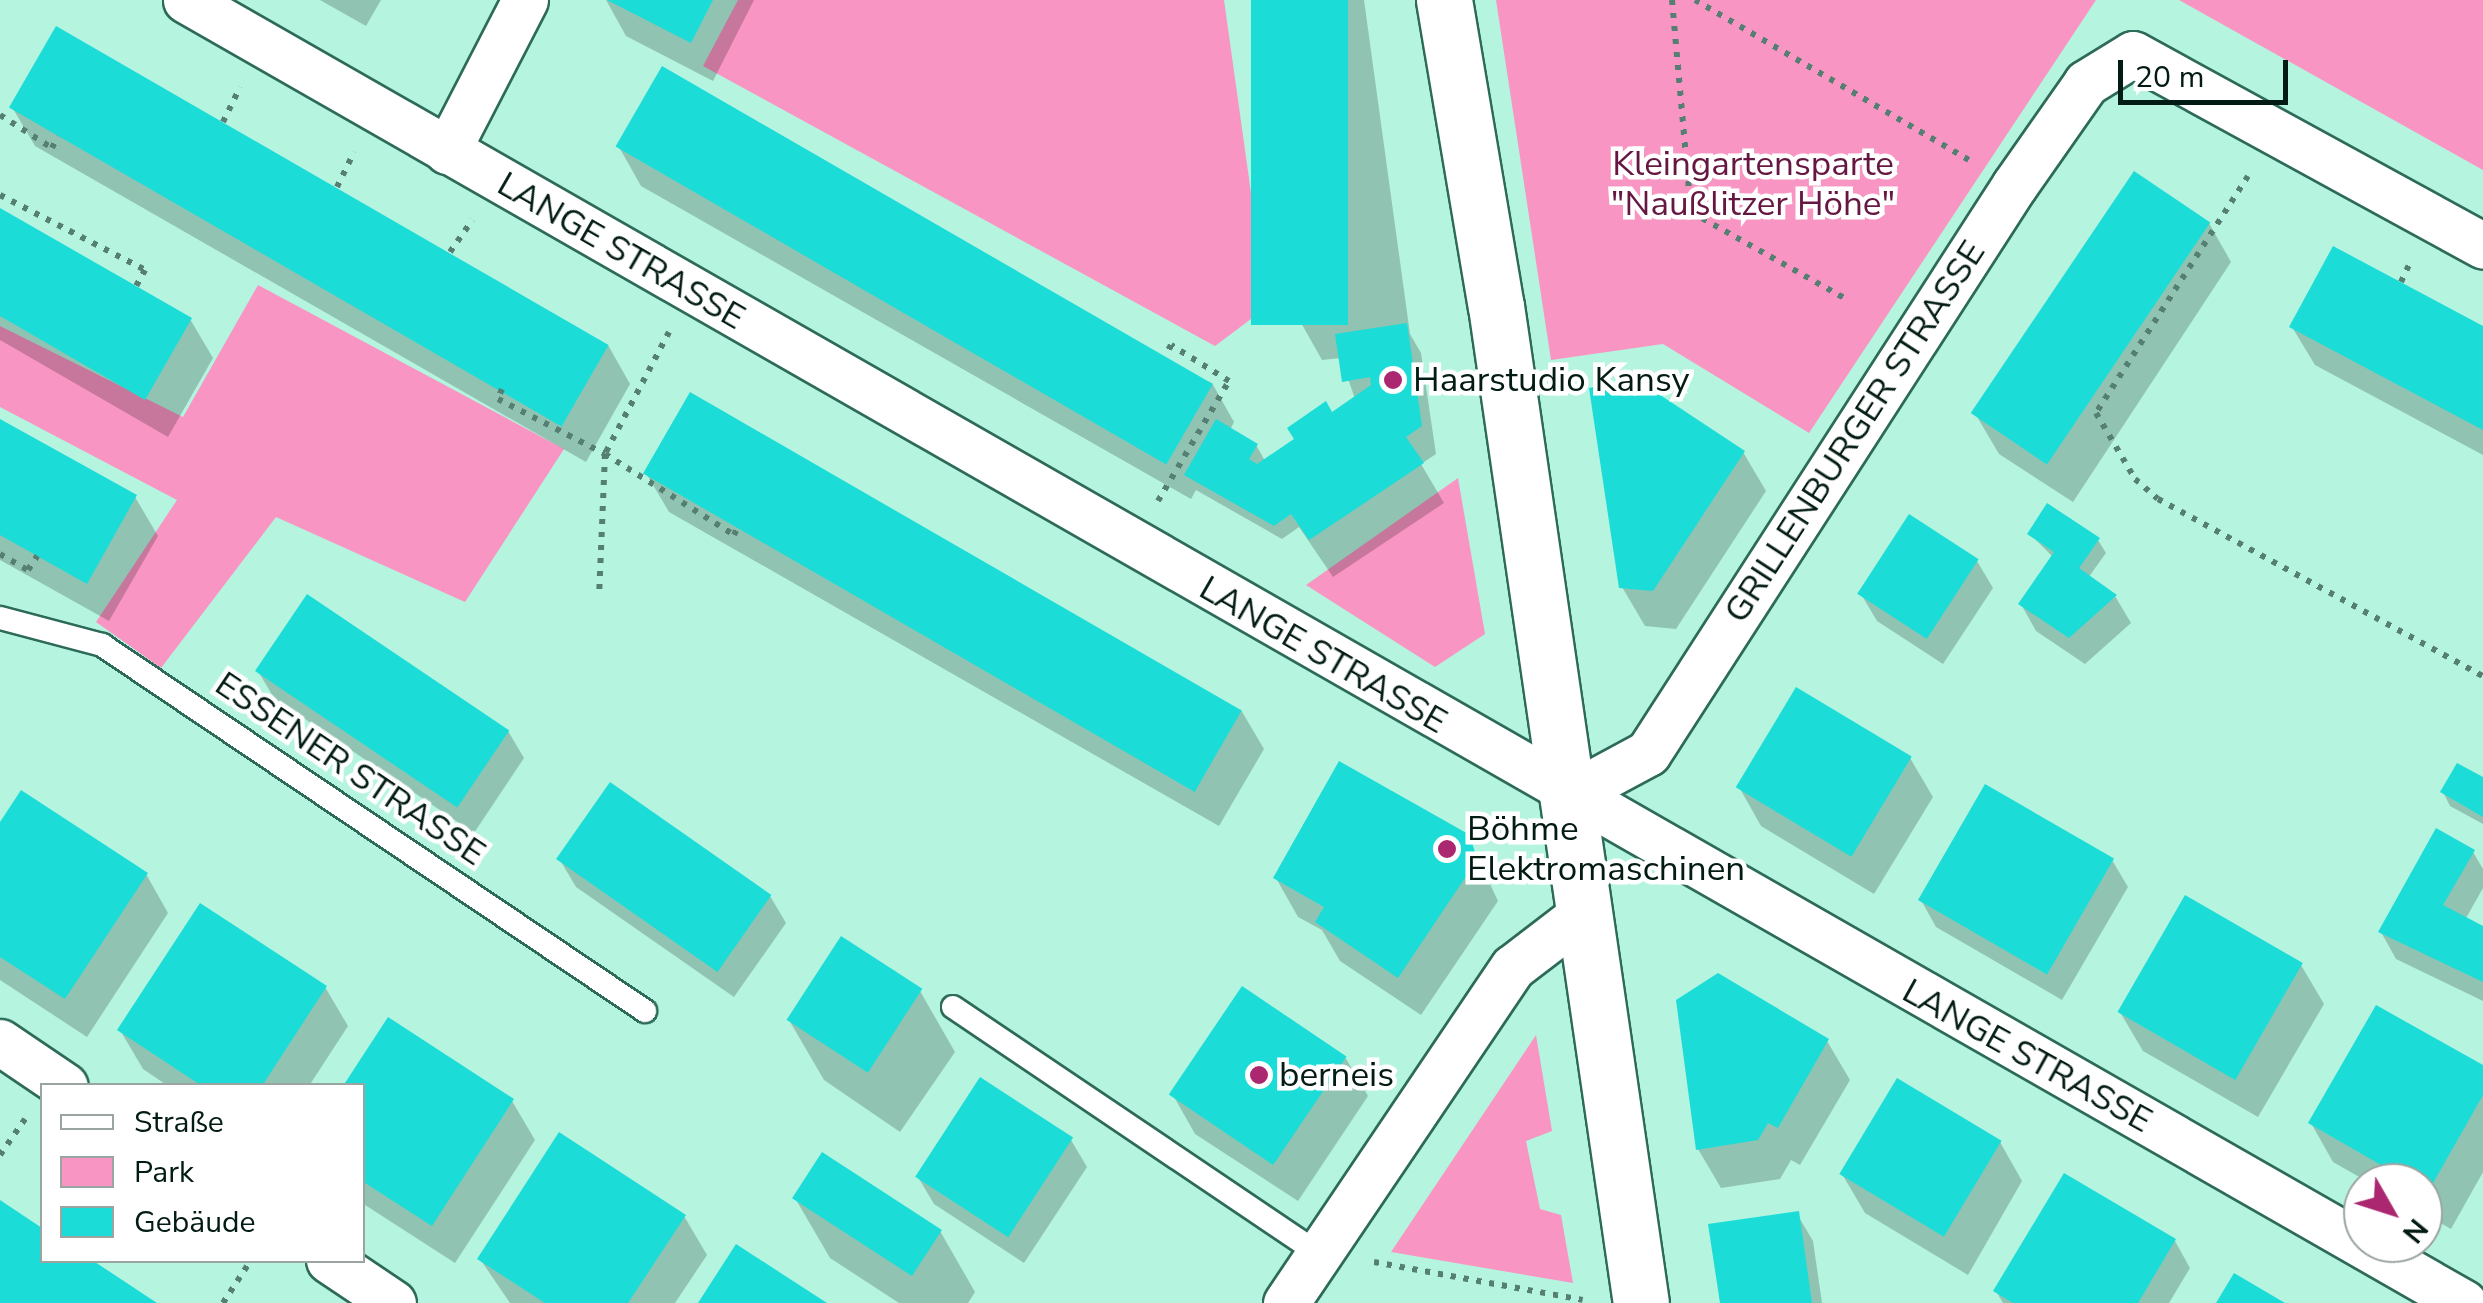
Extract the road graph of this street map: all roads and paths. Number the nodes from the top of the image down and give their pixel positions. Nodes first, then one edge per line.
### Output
1 (186, 0) edge
2 (526, 0) edge
3 (1444, 0) edge
4 (1672, 0) edge
5 (1695, 0) edge
6 (0, 114) edge
7 (2275, 132) junction
8 (58, 136) dead end
9 (447, 151) junction
10 (2014, 186) junction
11 (0, 195) edge
12 (44, 218) junction
13 (39, 230) dead end
14 (2483, 246) edge
15 (136, 286) dead end
16 (2169, 286) dead end
17 (2177, 290) junction
18 (691, 291) junction
19 (1846, 299) dead end
20 (1166, 354) dead end
21 (502, 389) dead end
22 (2088, 407) dead end
23 (2096, 413) junction
24 (605, 454) junction
25 (738, 527) dead end
26 (1132, 545) junction
27 (0, 554) edge
28 (37, 556) dead end
29 (599, 597) dead end
30 (0, 618) edge
31 (2483, 676) edge
32 (1568, 796) junction
33 (1585, 912) junction
34 (953, 1007) dead end
35 (645, 1011) dead end
36 (0, 1042) edge
37 (62, 1083) edge
38 (1319, 1254) junction
39 (250, 1263) edge
40 (332, 1263) edge
41 (223, 1303) edge
42 (392, 1303) edge
43 (1286, 1303) edge
44 (1597, 1303) edge
45 (1641, 1303) edge
46 (2464, 1303) edge

1 - 9 street, LANGE STRASSE
2 - 9 street
3 - 32 street
4 - 19 path
5 - 10 path
6 - 8 path
7 - 10 street, GRILLENBURGER STRASSE
7 - 14 street
7 - 17 path
9 - 18 street, LANGE STRASSE
10 - 32 street, GRILLENBURGER STRASSE
11 - 12 path
12 - 13 path
12 - 15 path
16 - 17 path
17 - 23 path
18 - 24 path
18 - 26 street, LANGE STRASSE
20 - 26 path
21 - 24 path
22 - 23 path
23 - 31 path
24 - 25 path
24 - 29 path
26 - 32 street, LANGE STRASSE
27 - 28 path
30 - 35 lane, ESSENER STRASSE
32 - 33 street
32 - 46 street, LANGE STRASSE
33 - 38 street
33 - 45 street
34 - 38 lane
36 - 37 street
38 - 43 street
38 - 44 path
39 - 41 path
40 - 42 street

